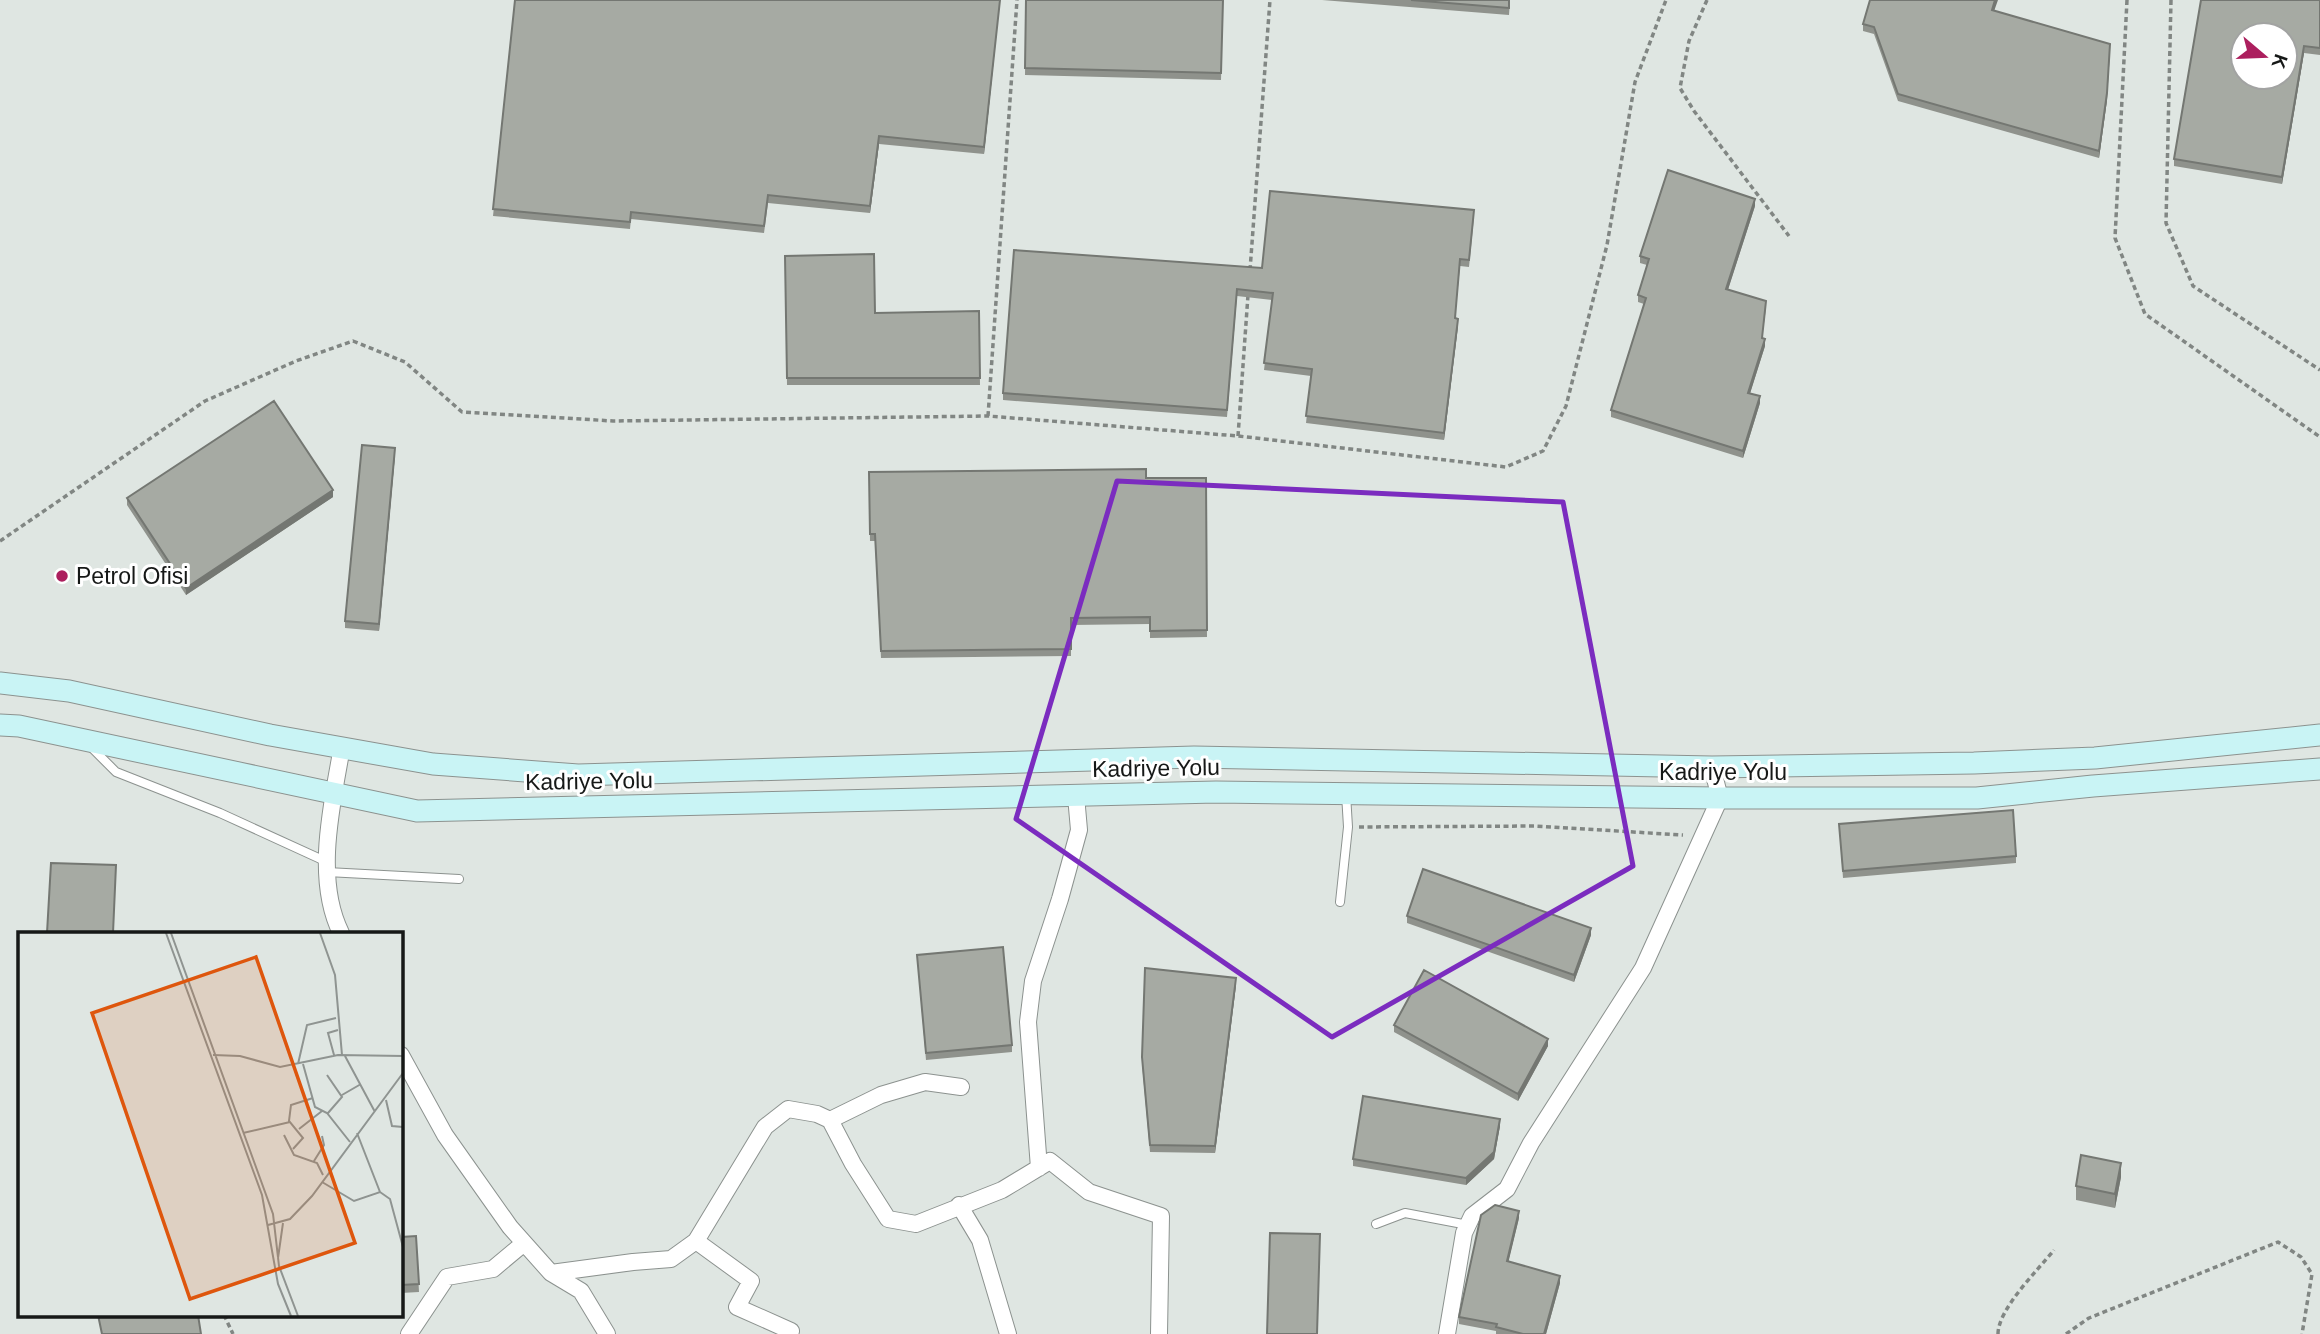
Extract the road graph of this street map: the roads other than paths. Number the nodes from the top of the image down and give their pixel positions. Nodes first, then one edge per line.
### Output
1 (0, 683) edge
2 (0, 725) edge
3 (2320, 735) edge
4 (83, 739) junction
5 (342, 747) junction
6 (1712, 767) junction
7 (2320, 769) edge
8 (334, 793) junction
9 (1346, 794) junction
10 (1076, 796) junction
11 (1720, 798) junction
12 (326, 866) junction
13 (459, 879) dead end
14 (1340, 902) dead end
15 (340, 932) edge
16 (402, 1057) edge
17 (961, 1087) dead end
18 (830, 1119) junction
19 (1039, 1168) junction
20 (960, 1205) junction
21 (1376, 1224) dead end
22 (1468, 1225) junction
23 (696, 1241) junction
24 (524, 1243) junction
25 (551, 1273) junction
26 (409, 1334) edge
27 (607, 1334) edge
28 (790, 1334) edge
29 (1008, 1334) edge
30 (1158, 1334) edge
31 (1447, 1334) edge

1 - 5 main road, Kadriye Yolu
2 - 4 main road, Kadriye Yolu
3 - 6 main road, Kadriye Yolu
4 - 8 main road, Kadriye Yolu
4 - 12 lane
5 - 6 main road, Kadriye Yolu
5 - 8 street
6 - 11 street
7 - 11 main road, Kadriye Yolu
8 - 10 main road, Kadriye Yolu
8 - 12 street
9 - 10 main road, Kadriye Yolu
9 - 11 main road, Kadriye Yolu
9 - 14 lane
10 - 19 street
11 - 22 street
12 - 13 lane
12 - 15 street
16 - 24 street
17 - 18 street
18 - 20 street
18 - 23 street
19 - 20 street
19 - 30 street
20 - 29 street
21 - 22 lane
22 - 31 street
23 - 25 street
23 - 28 street
24 - 25 street
24 - 26 street
25 - 27 street

